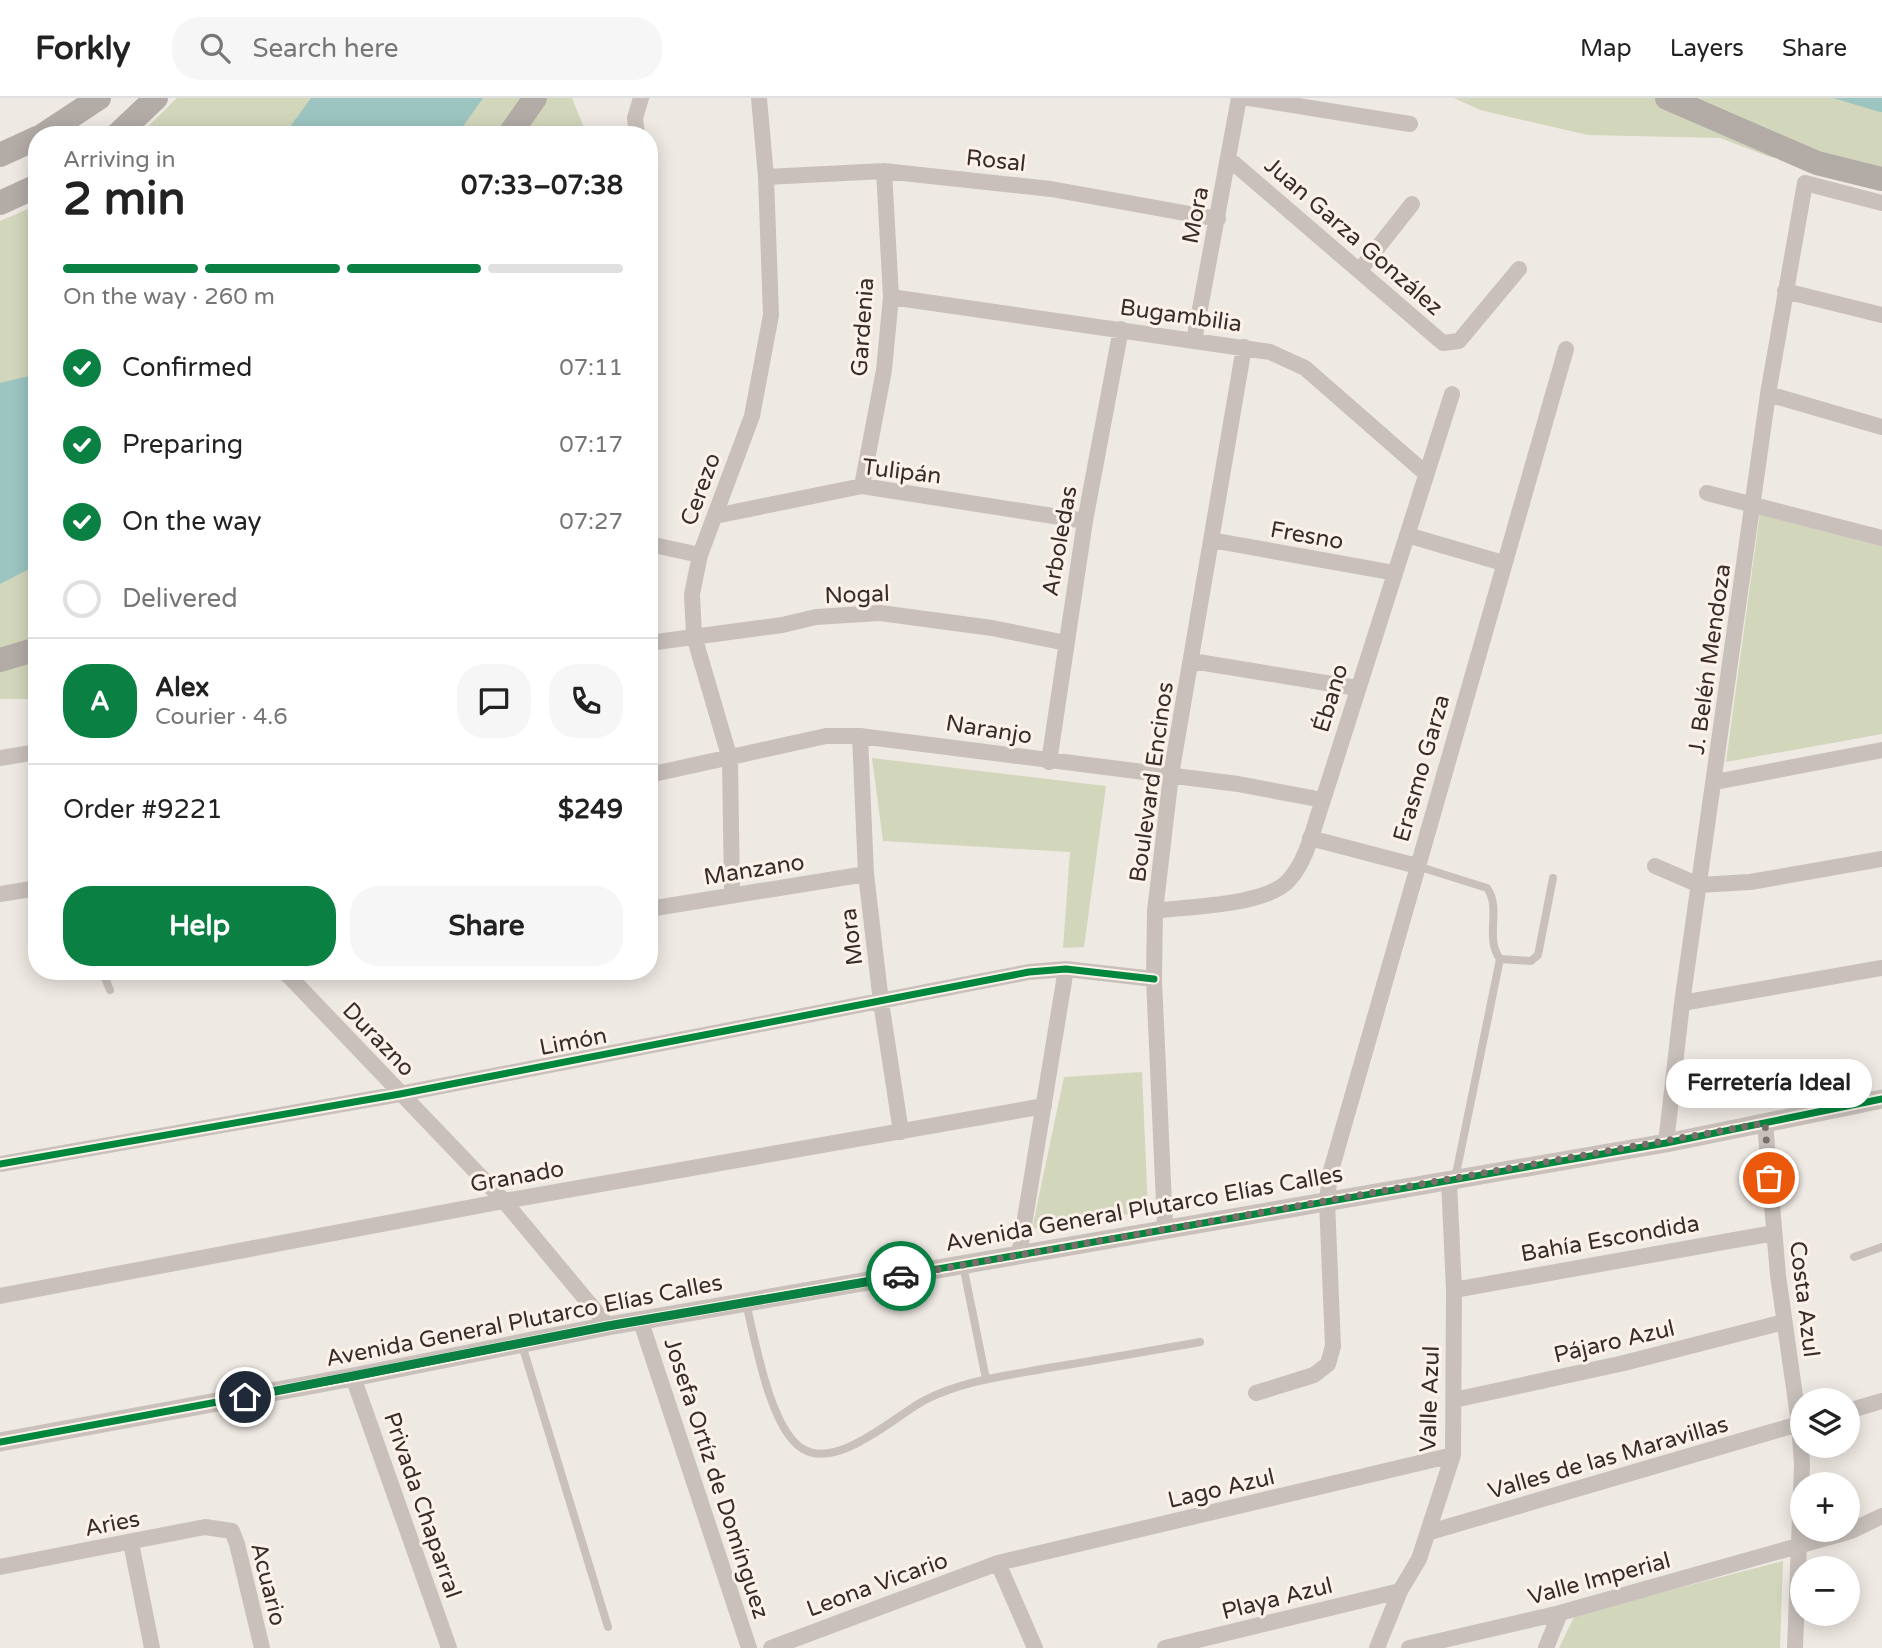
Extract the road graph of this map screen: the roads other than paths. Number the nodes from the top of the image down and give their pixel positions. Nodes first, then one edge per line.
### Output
1 (99, 98) edge
2 (156, 98) edge
3 (535, 98) edge
4 (641, 98) edge
5 (759, 98) edge
6 (1239, 98) edge
7 (1249, 98) edge
8 (1667, 98) edge
9 (1410, 124) dead end
10 (57, 126) edge
11 (126, 126) edge
12 (515, 126) edge
13 (636, 126) edge
14 (28, 142) edge
15 (0, 155) edge
16 (1229, 159) junction
17 (884, 171) junction
18 (1811, 173) junction
19 (766, 177) junction
20 (1882, 179) edge
21 (28, 190) edge
22 (0, 203) edge
23 (1882, 203) edge
24 (1412, 204) dead end
25 (1218, 219) junction
26 (1519, 269) dead end
27 (1360, 270) junction
28 (1784, 291) junction
29 (891, 297) junction
30 (1882, 314) edge
31 (1121, 329) junction
32 (1194, 341) junction
33 (1244, 347) junction
34 (1566, 349) dead end
35 (1451, 394) dead end
36 (1769, 394) junction
37 (1882, 428) edge
38 (1424, 471) junction
39 (862, 486) junction
40 (1707, 494) dead end
41 (1754, 503) junction
42 (715, 516) junction
43 (1085, 521) junction
44 (1407, 535) junction
45 (1882, 538) edge
46 (1211, 540) junction
47 (658, 546) edge
48 (700, 555) junction
49 (1503, 563) junction
50 (1395, 573) junction
51 (694, 636) junction
52 (658, 642) edge
53 (1066, 643) junction
54 (28, 653) edge
55 (0, 660) edge
56 (1192, 661) junction
57 (1357, 688) junction
58 (860, 736) junction
59 (1882, 750) edge
60 (28, 753) edge
61 (0, 758) edge
62 (730, 759) junction
63 (1049, 762) junction
64 (658, 773) edge
65 (1171, 775) junction
66 (1715, 782) junction
67 (1323, 800) junction
68 (1310, 838) junction
69 (1882, 859) edge
70 (1417, 866) junction
71 (1654, 866) dead end
72 (866, 874) junction
73 (1553, 878) dead end
74 (1699, 885) junction
75 (28, 889) edge
76 (0, 894) edge
77 (732, 894) junction
78 (658, 907) edge
79 (1155, 911) junction
80 (1500, 959) junction
81 (1066, 968) junction
82 (1882, 968) edge
83 (1154, 979) junction
84 (106, 980) edge
85 (292, 980) edge
86 (110, 990) dead end
87 (881, 1002) junction
88 (1682, 1003) junction
89 (400, 1094) junction
90 (1882, 1099) edge
91 (1044, 1106) junction
92 (1765, 1123) junction
93 (901, 1132) junction
94 (1666, 1143) junction
95 (0, 1164) edge
96 (1452, 1179) junction
97 (504, 1201) junction
98 (1327, 1201) junction
99 (1165, 1227) junction
100 (1774, 1233) junction
101 (1882, 1247) edge
102 (1019, 1255) junction
103 (1854, 1257) dead end
104 (963, 1265) junction
105 (1454, 1290) junction
106 (0, 1296) edge
107 (746, 1303) junction
108 (641, 1322) junction
109 (1784, 1322) junction
110 (608, 1326) junction
111 (1200, 1342) dead end
112 (522, 1345) junction
113 (354, 1377) junction
114 (986, 1379) junction
115 (1795, 1388) edge
116 (1256, 1393) dead end
117 (1454, 1400) junction
118 (1882, 1401) edge
119 (1860, 1407) edge
120 (1790, 1427) edge
121 (0, 1440) edge
122 (1453, 1455) junction
123 (1801, 1458) edge
124 (1882, 1516) edge
125 (232, 1531) joint
126 (1430, 1532) junction
127 (131, 1543) junction
128 (1800, 1545) junction
129 (998, 1563) junction
130 (0, 1567) edge
131 (1399, 1591) junction
132 (1560, 1613) junction
133 (608, 1627) dead end
134 (152, 1648) edge
135 (262, 1648) edge
136 (449, 1648) edge
137 (749, 1648) edge
138 (771, 1648) edge
139 (1035, 1648) edge
140 (1165, 1648) edge
141 (1377, 1648) edge
142 (1409, 1648) edge
143 (1546, 1648) edge
144 (1795, 1648) edge

1 - 10 highway
2 - 11 highway
3 - 12 highway
4 - 13 street
5 - 19 street, Cerezo
6 - 16 street, Mora
7 - 9 street
8 - 18 highway
14 - 15 highway
16 - 25 street, Mora
16 - 27 street, Juan Garza González
17 - 19 street, Rosal
17 - 25 street, Rosal
17 - 29 street, Gardenia
18 - 20 highway
18 - 23 street
18 - 28 street, J. Belén Mendoza
19 - 42 street, Cerezo
21 - 22 highway
24 - 27 street
25 - 32 street, Mora
26 - 27 street, Juan Garza González
28 - 30 street
28 - 36 street, J. Belén Mendoza
29 - 31 street, Bugambilia
29 - 39 street, Gardenia
31 - 32 street, Bugambilia
31 - 43 street, Arboledas
32 - 33 street, Bugambilia
33 - 38 street, Bugambilia
33 - 46 street, Boulevard Encinos
34 - 49 street, Erasmo Garza
35 - 38 street, Ébano
36 - 37 street
36 - 41 street, J. Belén Mendoza
38 - 44 street, Ébano
39 - 42 street, Tulipán
39 - 43 street, Tulipán
40 - 41 street
41 - 45 street
41 - 66 street, J. Belén Mendoza
42 - 48 street, Cerezo
43 - 53 street, Arboledas
44 - 49 street
44 - 50 street, Ébano
46 - 50 street, Fresno
46 - 56 street, Boulevard Encinos
47 - 48 street
48 - 51 street, Cerezo
49 - 70 street, Erasmo Garza
50 - 57 street, Ébano
51 - 52 street, Nogal
51 - 53 street, Nogal
51 - 62 street, Cerezo
53 - 63 street, Arboledas
54 - 55 highway
56 - 57 street
56 - 65 street, Boulevard Encinos
57 - 67 street, Ébano
58 - 62 street, Naranjo
58 - 63 street, Naranjo
58 - 72 street, Mora
59 - 66 street
60 - 61 street
62 - 64 street, Naranjo
62 - 77 street, Cerezo
63 - 65 street, Naranjo
65 - 67 street, Naranjo
65 - 79 street, Boulevard Encinos
66 - 74 street, J. Belén Mendoza
67 - 68 street, Ébano
68 - 70 street
68 - 79 street, Ébano
69 - 74 street
70 - 80 lane
70 - 98 street, Erasmo Garza
71 - 74 street
72 - 77 street, Manzano
72 - 87 street, Mora
73 - 80 lane
74 - 88 street, J. Belén Mendoza
75 - 76 street
77 - 78 street, Manzano
79 - 83 street, Boulevard Encinos
80 - 96 lane
81 - 83 street, Limón
81 - 87 street, Limón
81 - 91 street
82 - 88 street
83 - 99 street, Boulevard Encinos
84 - 86 lane
85 - 89 street, Durazno
87 - 89 street, Limón
87 - 93 street, Mora
88 - 94 street, J. Belén Mendoza
89 - 95 street, Limón
89 - 97 street, Durazno
90 - 92 street, Avenida General Plutarco Elías Calles
91 - 93 street, Granado
91 - 102 street
92 - 94 street, Avenida General Plutarco Elías Calles
92 - 100 street, Costa Azul
93 - 97 street, Granado
94 - 96 street, Avenida General Plutarco Elías Calles
96 - 98 street, Avenida General Plutarco Elías Calles
96 - 105 street, Valle Azul
97 - 106 street, Granado
97 - 110 street, Durazno
98 - 99 street, Avenida General Plutarco Elías Calles
98 - 116 street, Erasmo Garza
99 - 102 street, Avenida General Plutarco Elías Calles
100 - 105 street, Bahía Escondida
100 - 109 street, Costa Azul
101 - 103 lane
102 - 104 street, Avenida General Plutarco Elías Calles
104 - 107 street, Avenida General Plutarco Elías Calles
104 - 114 lane
105 - 117 street, Valle Azul
107 - 108 street, Avenida General Plutarco Elías Calles
107 - 114 lane
108 - 110 street, Avenida General Plutarco Elías Calles
108 - 137 street, Josefa Ortíz de Domínguez
109 - 115 street, Costa Azul
109 - 117 street, Pájaro Azul
110 - 112 street, Avenida General Plutarco Elías Calles
111 - 114 lane
112 - 113 street, Avenida General Plutarco Elías Calles
112 - 133 lane
113 - 121 street, Avenida General Plutarco Elías Calles
113 - 136 street, Privada Chaparral
117 - 122 street, Valle Azul
118 - 119 street
120 - 126 street, Valles de las Maravillas
122 - 126 street, Valle Azul
122 - 129 street, Lago Azul
123 - 128 street, Costa Azul
124 - 128 street, Valle Imperial
125 - 127 street, Aries
125 - 135 street, Acuario
126 - 131 street, Valle Azul
127 - 130 street, Aries
127 - 134 street
128 - 132 street, Valle Imperial
128 - 144 street, Costa Azul
129 - 138 street, Leona Vicario
129 - 139 street
131 - 140 street, Playa Azul
131 - 141 street, Valle Azul
132 - 142 street, Valle Imperial
132 - 143 street

